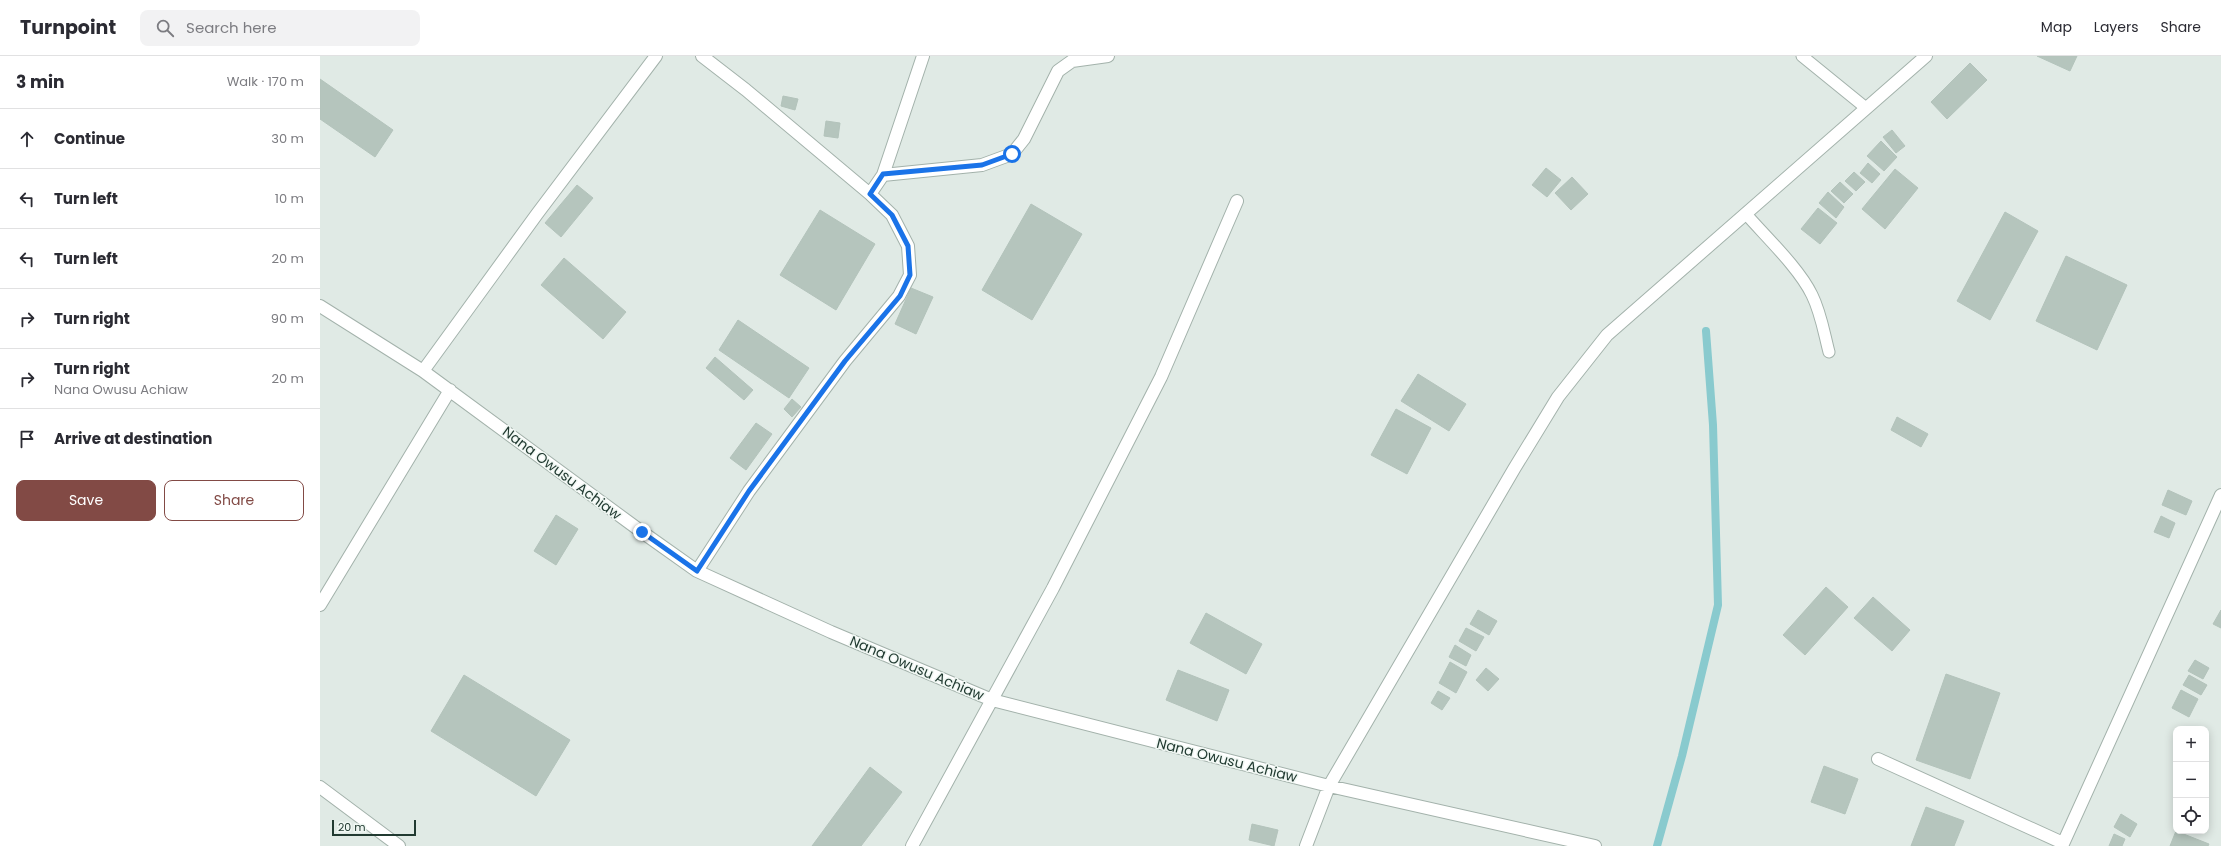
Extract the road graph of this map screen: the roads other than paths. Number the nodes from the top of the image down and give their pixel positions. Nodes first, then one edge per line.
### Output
1 (656, 56) edge
2 (702, 56) edge
3 (924, 56) edge
4 (1108, 56) edge
5 (1802, 56) edge
6 (1926, 56) edge
7 (1866, 108) junction
8 (883, 174) junction
9 (870, 194) junction
10 (1237, 201) dead end
11 (1746, 214) junction
12 (320, 306) edge
13 (1829, 352) dead end
14 (423, 371) junction
15 (450, 390) junction
16 (2221, 495) edge
17 (697, 571) junction
18 (320, 605) edge
19 (992, 700) junction
20 (1878, 759) dead end
21 (1329, 786) junction
22 (320, 787) edge
23 (2062, 844) edge
24 (399, 846) edge
25 (912, 846) edge
26 (1306, 846) edge
27 (1595, 846) edge

1 - 14 street
2 - 9 street
3 - 8 street
4 - 8 street
5 - 7 lane
6 - 7 street
7 - 11 street
8 - 9 street
9 - 17 street
10 - 19 street
11 - 13 lane
11 - 21 street
12 - 14 street, Nana Owusu Achiaw
14 - 15 street, Nana Owusu Achiaw
15 - 17 street, Nana Owusu Achiaw
15 - 18 street
16 - 23 street
17 - 19 street, Nana Owusu Achiaw
19 - 21 street, Nana Owusu Achiaw
19 - 25 street
20 - 23 street
21 - 26 street
21 - 27 street, Nana Owusu Achiaw
22 - 24 street

